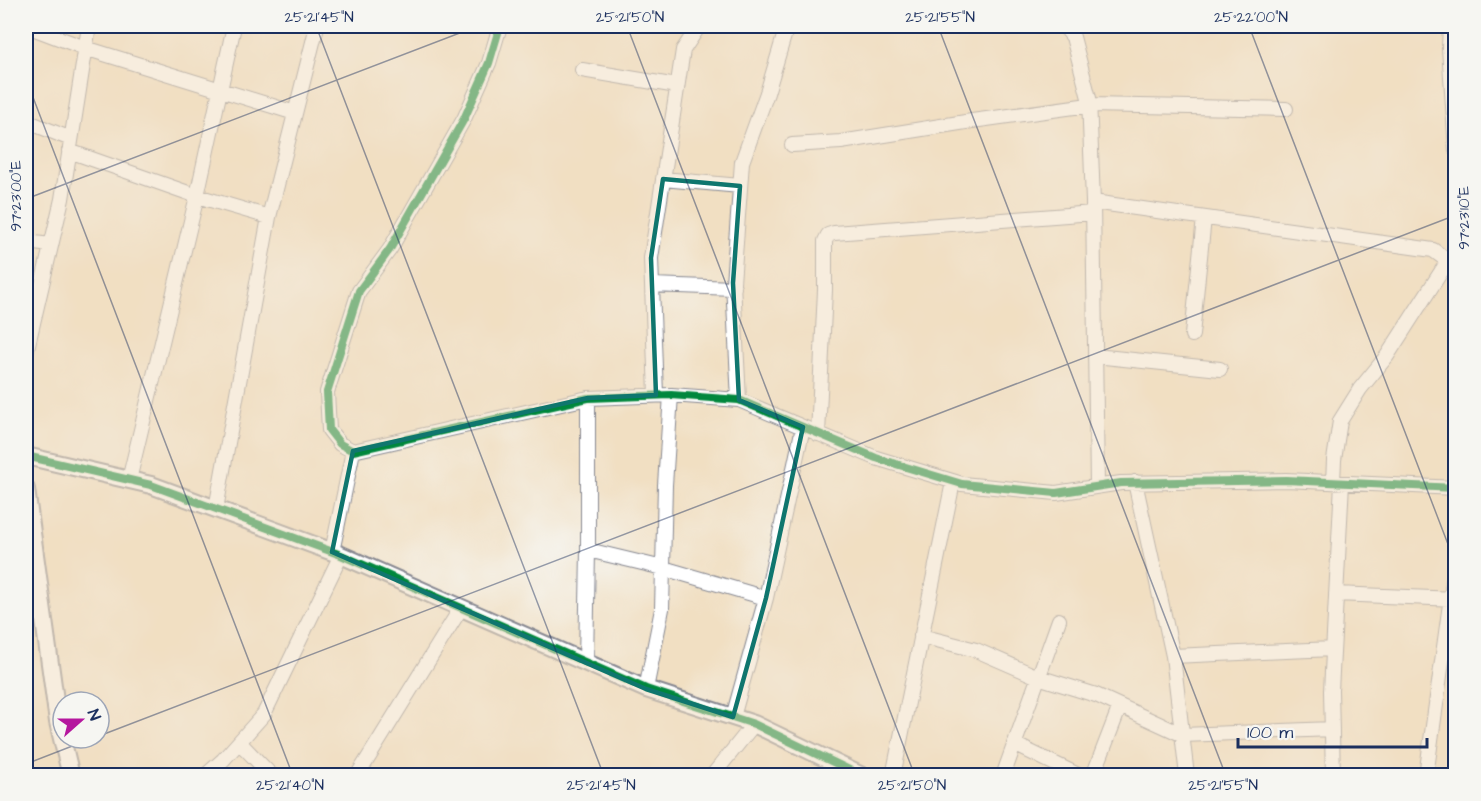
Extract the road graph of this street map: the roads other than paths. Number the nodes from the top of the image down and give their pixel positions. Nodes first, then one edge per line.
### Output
1 (27, 26) edge
2 (88, 26) edge
3 (234, 26) edge
4 (317, 26) edge
5 (500, 26) edge
6 (699, 26) edge
7 (787, 26) edge
8 (1450, 26) edge
9 (1069, 27) edge
10 (85, 48) junction
11 (582, 70) dead end
12 (677, 86) junction
13 (220, 90) junction
14 (1089, 105) junction
15 (1286, 109) dead end
16 (295, 113) junction
17 (26, 122) edge
18 (70, 145) junction
19 (792, 145) dead end
20 (1455, 150) edge
21 (663, 179) junction
22 (740, 186) junction
23 (197, 196) junction
24 (1093, 208) junction
25 (269, 217) junction
26 (1204, 218) junction
27 (26, 242) edge
28 (51, 245) junction
29 (1452, 260) edge
30 (652, 285) junction
31 (734, 288) junction
32 (1192, 336) dead end
33 (26, 353) edge
34 (1095, 356) junction
35 (1220, 369) dead end
36 (656, 395) junction
37 (670, 395) junction
38 (588, 398) junction
39 (739, 400) junction
40 (803, 427) junction
41 (818, 434) junction
42 (353, 451) junction
43 (26, 456) edge
44 (129, 480) junction
45 (953, 482) junction
46 (1135, 482) junction
47 (1337, 482) junction
48 (1097, 486) junction
49 (1455, 488) edge
50 (26, 489) edge
51 (216, 509) junction
52 (588, 550) junction
53 (337, 553) junction
54 (1455, 561) edge
55 (663, 568) junction
56 (1336, 594) junction
57 (766, 598) junction
58 (1453, 599) edge
59 (461, 608) junction
60 (1059, 620) dead end
61 (921, 636) junction
62 (1334, 649) junction
63 (1173, 656) junction
64 (586, 663) junction
65 (1038, 677) junction
66 (646, 688) junction
67 (1120, 706) junction
68 (733, 717) junction
69 (753, 724) junction
70 (1332, 729) junction
71 (1183, 735) junction
72 (239, 742) junction
73 (1014, 744) junction
74 (71, 776) edge
75 (205, 776) edge
76 (272, 776) edge
77 (357, 776) edge
78 (712, 776) edge
79 (862, 776) edge
80 (893, 776) edge
81 (1003, 776) edge
82 (1080, 776) edge
83 (1093, 776) edge
84 (1187, 776) edge
85 (1333, 776) edge
86 (1426, 776) edge

1 - 10 street
2 - 10 street
3 - 13 street
4 - 16 street
5 - 42 street
6 - 12 street
7 - 22 street
8 - 20 street
9 - 14 street
10 - 13 street
10 - 18 street
11 - 12 street
12 - 21 street
13 - 16 street
13 - 23 street
14 - 15 street
14 - 19 street
14 - 24 street
16 - 25 street
17 - 18 street
18 - 23 street
18 - 28 street
21 - 22 street
21 - 30 street
22 - 31 street
23 - 25 street
23 - 44 street
24 - 26 street
24 - 34 street
24 - 41 street
25 - 51 street
26 - 29 street
26 - 32 street
27 - 28 street
28 - 33 street
29 - 47 street
30 - 31 street
30 - 36 street
31 - 39 street
34 - 35 street
34 - 48 street
36 - 37 street
36 - 38 street
37 - 39 street
37 - 55 street
38 - 42 street
38 - 52 street
39 - 40 street
40 - 41 street
40 - 57 street
41 - 45 street
42 - 53 street
43 - 44 street
44 - 51 street
45 - 48 street
45 - 61 street
46 - 47 street
46 - 48 street
46 - 63 street
47 - 49 street
47 - 56 street
50 - 74 street
51 - 53 street
52 - 55 street
52 - 64 street
53 - 59 street
53 - 72 street
54 - 58 street
55 - 57 street
55 - 66 street
56 - 58 street
56 - 62 street
57 - 68 street
58 - 86 street
59 - 64 street
59 - 77 street
60 - 65 street
61 - 65 street
61 - 80 street
62 - 63 street
62 - 70 street
63 - 71 street
64 - 66 street
65 - 67 street
65 - 73 street
66 - 68 street
67 - 71 street
67 - 83 street
68 - 69 street
69 - 78 street
69 - 79 street
70 - 71 street
70 - 85 street
71 - 84 street
72 - 75 street
72 - 76 street
73 - 81 street
73 - 82 street

